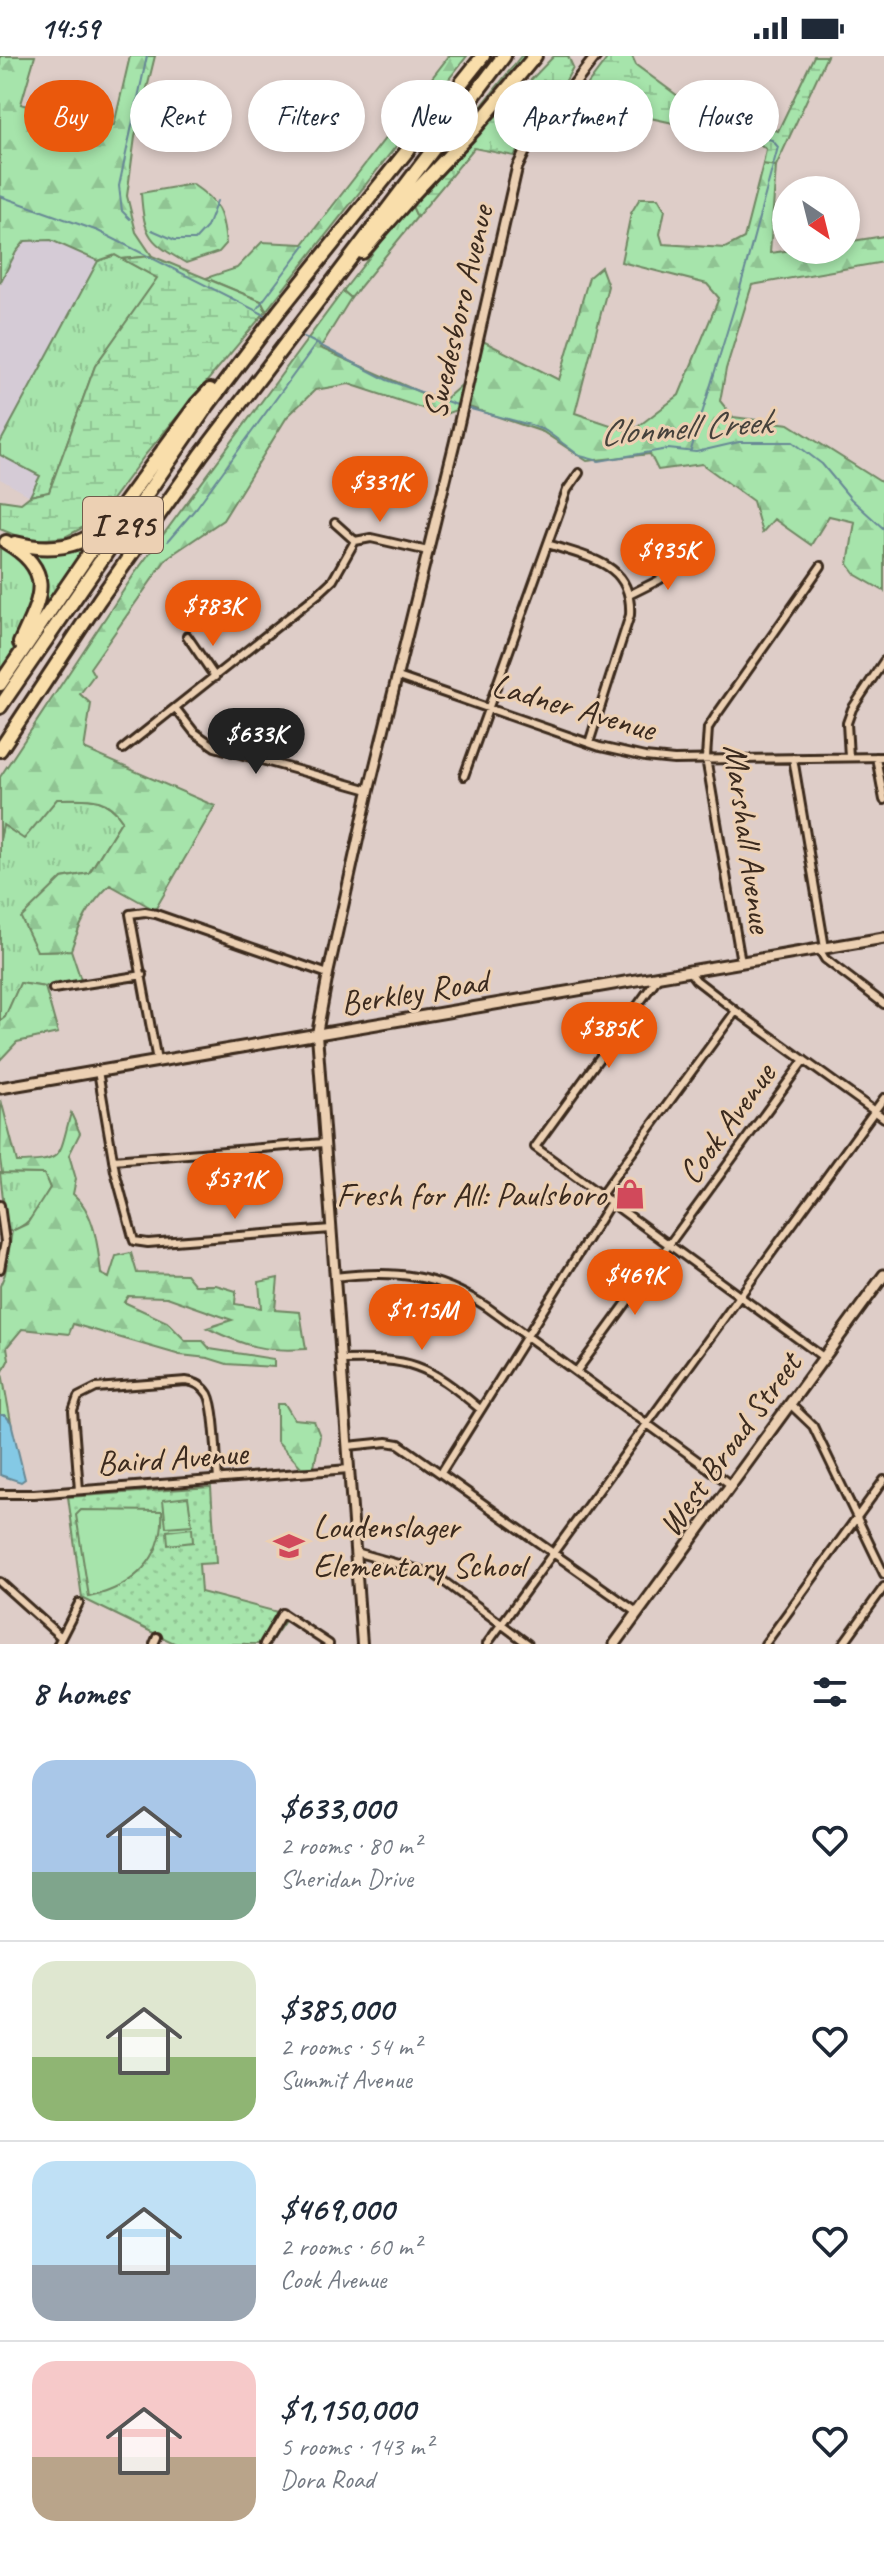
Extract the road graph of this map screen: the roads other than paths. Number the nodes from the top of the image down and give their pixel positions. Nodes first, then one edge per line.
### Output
1 (483, 56) edge
2 (504, 56) edge
3 (535, 56) edge
4 (596, 56) edge
5 (327, 290) junction
6 (252, 347) junction
7 (579, 473) dead end
8 (114, 517) junction
9 (335, 523) dead end
10 (3, 540) edge
11 (355, 541) junction
12 (548, 544) junction
13 (428, 551) junction
14 (690, 560) dead end
15 (821, 566) dead end
16 (629, 595) junction
17 (187, 636) dead end
18 (884, 661) edge
19 (215, 677) junction
20 (398, 677) junction
21 (3, 679) edge
22 (0, 707) edge
23 (176, 709) junction
24 (489, 709) junction
25 (589, 743) junction
26 (123, 749) dead end
27 (0, 750) edge
28 (849, 757) junction
29 (876, 757) junction
30 (884, 757) edge
31 (706, 758) junction
32 (793, 758) junction
33 (464, 776) dead end
34 (369, 790) junction
35 (884, 800) edge
36 (884, 938) edge
37 (822, 949) junction
38 (741, 962) junction
39 (689, 971) junction
40 (328, 974) junction
41 (143, 975) junction
42 (659, 976) junction
43 (53, 989) dead end
44 (884, 1004) edge
45 (736, 1011) junction
46 (317, 1034) junction
47 (804, 1060) junction
48 (157, 1061) junction
49 (98, 1071) junction
50 (0, 1088) edge
51 (884, 1098) edge
52 (875, 1111) junction
53 (884, 1118) edge
54 (324, 1143) junction
55 (113, 1160) junction
56 (601, 1195) junction
57 (611, 1202) junction
58 (0, 1205) edge
59 (331, 1229) junction
60 (669, 1245) junction
61 (0, 1269) edge
62 (884, 1275) edge
63 (334, 1277) junction
64 (740, 1297) junction
65 (527, 1337) junction
66 (823, 1357) junction
67 (341, 1360) junction
68 (576, 1372) junction
69 (790, 1404) junction
70 (480, 1409) junction
71 (648, 1424) junction
72 (348, 1446) junction
73 (349, 1469) junction
74 (441, 1473) junction
75 (218, 1479) junction
76 (884, 1480) edge
77 (731, 1485) junction
78 (79, 1490) junction
79 (0, 1494) edge
80 (857, 1517) junction
81 (355, 1552) junction
82 (552, 1554) junction
83 (884, 1574) edge
84 (0, 1582) edge
85 (884, 1587) edge
86 (79, 1603) dead end
87 (638, 1613) junction
88 (501, 1625) junction
89 (60, 1641) edge
90 (264, 1644) edge
91 (329, 1644) edge
92 (362, 1644) edge
93 (487, 1644) edge
94 (528, 1644) edge
95 (615, 1644) edge
96 (765, 1644) edge
97 (843, 1644) edge

1 - 6 highway, I 295
2 - 5 highway, I 295
3 - 5 highway
4 - 13 street, Swedesboro Avenue
5 - 27 highway, I 295
6 - 8 highway
6 - 22 highway, I 295
7 - 12 street
8 - 10 highway
8 - 21 highway
9 - 11 street
10 - 21 highway
11 - 13 street
11 - 19 street
12 - 16 street
12 - 24 street
13 - 20 street, Swedesboro Avenue
14 - 16 street
15 - 31 street, Marshall Avenue
16 - 25 street
17 - 19 street
18 - 28 street
19 - 23 street
20 - 24 street, Ladner Avenue
20 - 34 street, Swedesboro Avenue
23 - 26 street
23 - 34 street
24 - 25 street, Ladner Avenue
24 - 33 street
25 - 31 street, Ladner Avenue
28 - 29 street, Ladner Avenue
28 - 32 street, Ladner Avenue
29 - 30 street, Ladner Avenue
29 - 35 street
31 - 32 street, Ladner Avenue
31 - 38 street, Marshall Avenue
32 - 37 street
34 - 40 street, Swedesboro Avenue
36 - 37 main road, Berkley Road
37 - 38 main road, Berkley Road
37 - 44 street
38 - 39 main road, Berkley Road
39 - 42 main road, Berkley Road
39 - 45 street
40 - 41 street
40 - 46 street, Swedesboro Avenue
41 - 43 street
41 - 48 street
42 - 46 main road, Berkley Road
42 - 56 street
45 - 47 street
45 - 56 street
46 - 48 main road, Berkley Road
46 - 54 street, Swedesboro Avenue
47 - 52 street
47 - 60 street, Cook Avenue
48 - 49 main road, Berkley Road
49 - 50 main road, Berkley Road
49 - 55 street
51 - 52 street
52 - 53 street
52 - 64 street
54 - 55 street
54 - 59 street, Swedesboro Avenue
55 - 59 street
56 - 57 street
57 - 60 street
57 - 65 street
58 - 61 street
59 - 63 street, Swedesboro Avenue
60 - 64 street
60 - 68 street, Cook Avenue
62 - 66 main road, West Broad Street
63 - 65 street
63 - 67 street, Swedesboro Avenue
64 - 66 street
64 - 71 street
65 - 68 street
65 - 70 street
66 - 69 main road, West Broad Street
67 - 70 street
67 - 72 street, Swedesboro Avenue
68 - 71 street
69 - 77 main road, West Broad Street
69 - 80 street
70 - 74 street
71 - 77 street
71 - 82 street
72 - 73 street, Swedesboro Avenue
72 - 74 street
73 - 75 street, Baird Avenue
73 - 81 street, Swedesboro Avenue
74 - 82 street
75 - 78 street, Baird Avenue
75 - 78 street
76 - 80 street
77 - 87 main road, West Broad Street
78 - 79 street, Baird Avenue
80 - 83 street
80 - 96 street
81 - 88 street
81 - 92 street, Swedesboro Avenue
82 - 87 street
82 - 88 street
84 - 89 street
85 - 97 street
86 - 89 street
87 - 95 main road, West Broad Street
88 - 93 street
88 - 94 street
90 - 91 street

